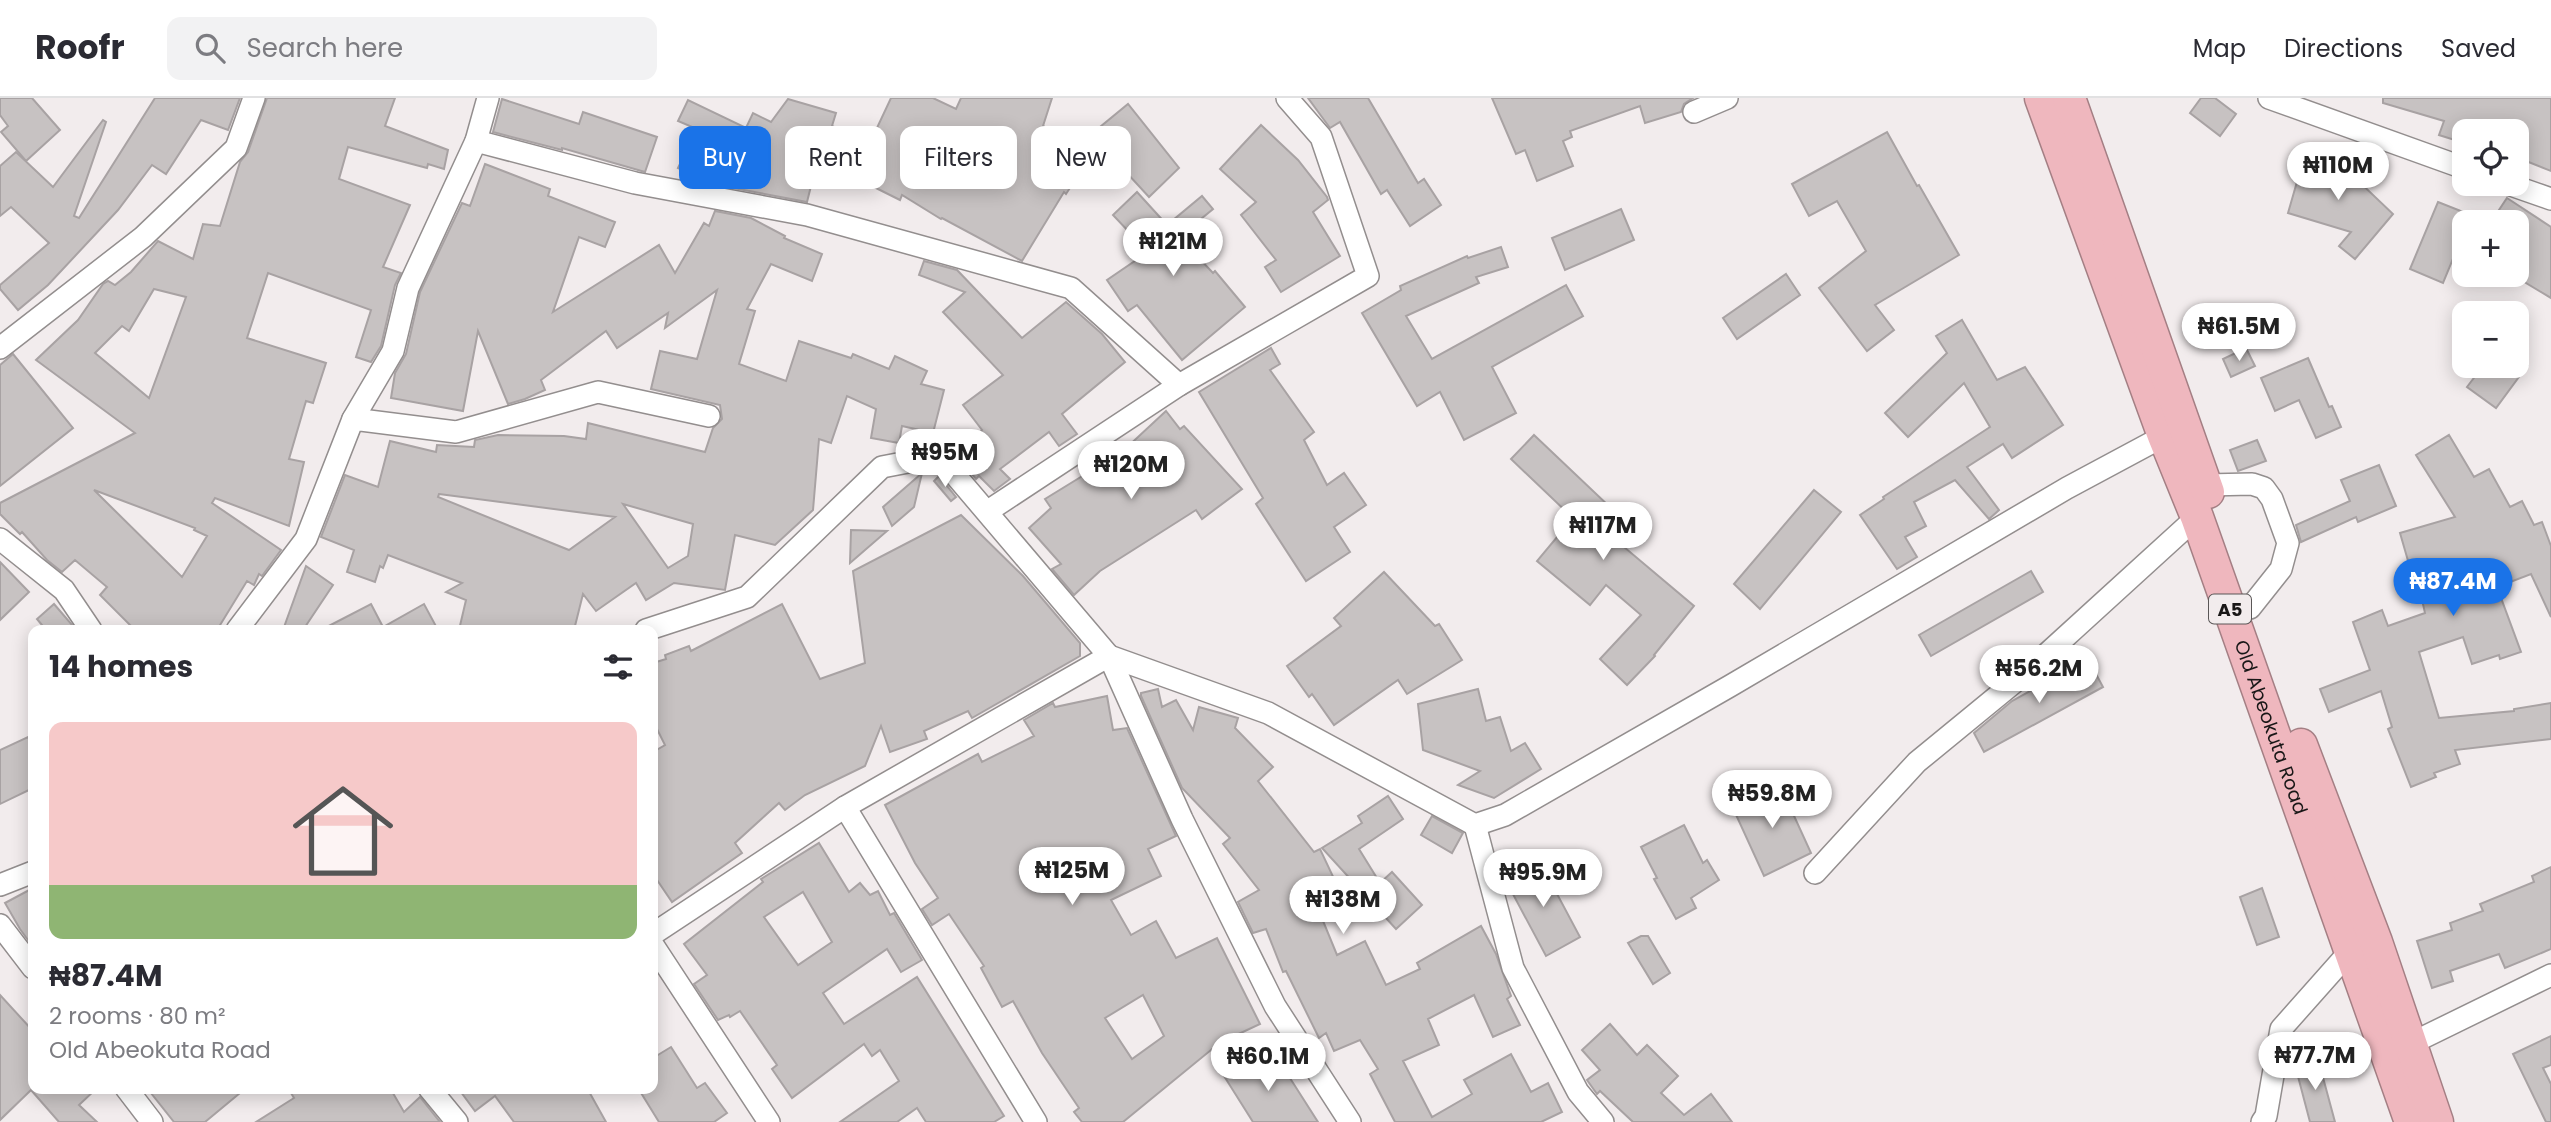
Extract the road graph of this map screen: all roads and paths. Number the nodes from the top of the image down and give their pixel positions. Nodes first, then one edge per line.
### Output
1 (254, 98) edge
2 (488, 98) edge
3 (1287, 98) edge
4 (1727, 98) edge
5 (2041, 98) edge
6 (2069, 98) edge
7 (2269, 98) edge
8 (1694, 112) dead end
9 (476, 141) junction
10 (2452, 164) edge
11 (2529, 191) edge
12 (2551, 199) edge
13 (0, 348) edge
14 (1180, 385) junction
15 (709, 416) dead end
16 (353, 419) junction
17 (2164, 436) junction
18 (2206, 485) junction
19 (988, 512) junction
20 (2197, 517) junction
21 (0, 539) edge
22 (2250, 608) junction
23 (88, 625) edge
24 (241, 625) edge
25 (658, 626) edge
26 (1109, 656) junction
27 (845, 807) junction
28 (1475, 825) junction
29 (1815, 873) dead end
30 (28, 874) edge
31 (0, 885) edge
32 (0, 925) edge
33 (658, 931) edge
34 (2352, 949) junction
35 (658, 953) edge
36 (28, 961) edge
37 (2551, 975) edge
38 (2410, 1044) junction
39 (131, 1094) edge
40 (434, 1094) edge
41 (152, 1122) edge
42 (457, 1122) edge
43 (769, 1122) edge
44 (1036, 1122) edge
45 (1350, 1122) edge
46 (1603, 1122) edge
47 (2262, 1122) edge
48 (2412, 1122) edge
49 (2437, 1122) edge

1 - 13 street
2 - 9 street
3 - 14 street
4 - 8 street
5 - 17 highway, Old Abeokuta Road / A5
6 - 18 highway, Old Abeokuta Road / A5
7 - 10 street
9 - 14 street
9 - 16 street
11 - 12 street
14 - 19 street
15 - 16 street
16 - 24 street
17 - 20 highway, Old Abeokuta Road / A5
17 - 28 street
18 - 22 highway, Old Abeokuta Road / A5
18 - 22 street
19 - 25 street
19 - 26 street
20 - 29 street
20 - 34 highway, Old Abeokuta Road / A5
21 - 23 street
22 - 38 highway, Old Abeokuta Road / A5
26 - 27 street
26 - 28 street
26 - 45 street
27 - 33 street
27 - 44 street
28 - 46 street
30 - 31 street
32 - 36 street
34 - 47 street
34 - 48 highway, Old Abeokuta Road / A5
35 - 43 street
37 - 38 street
38 - 49 highway, Old Abeokuta Road / A5
39 - 41 street
40 - 42 street

